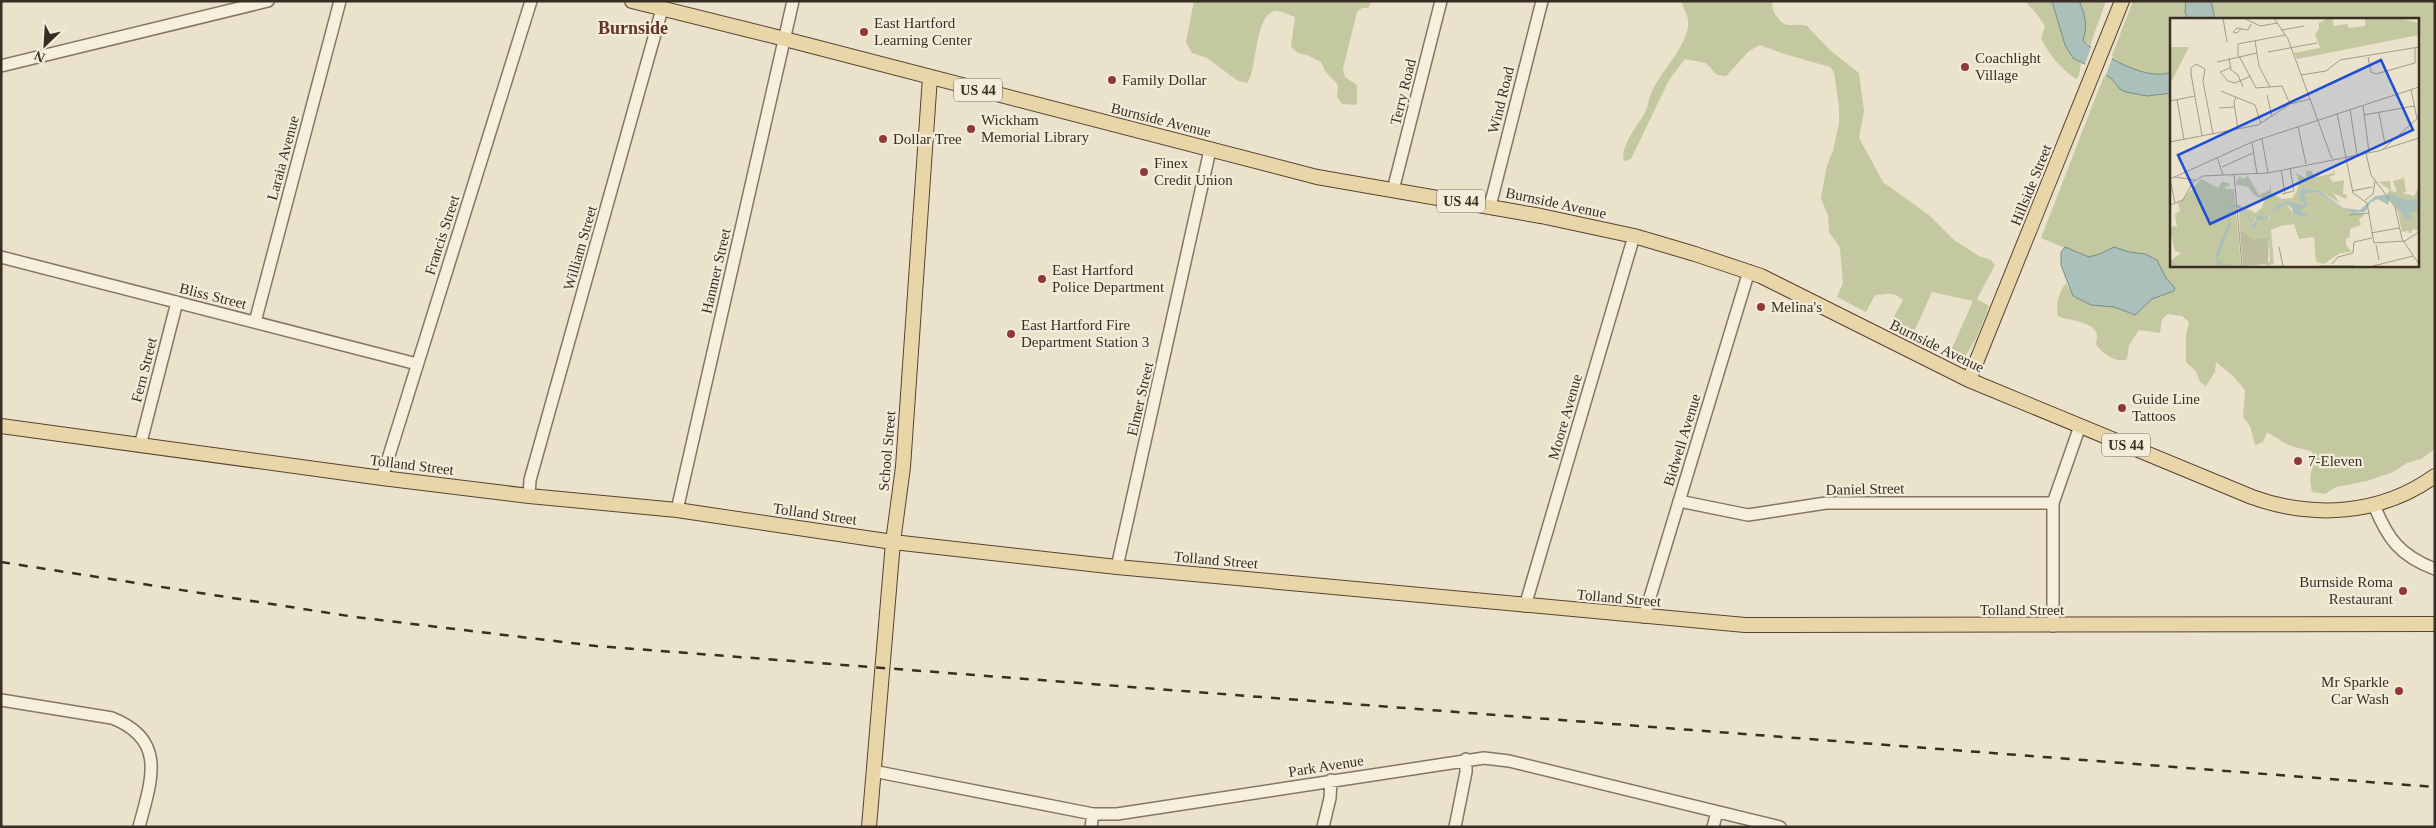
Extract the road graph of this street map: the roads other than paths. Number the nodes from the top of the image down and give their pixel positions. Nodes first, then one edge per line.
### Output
1 (268, 1) edge
2 (340, 1) edge
3 (531, 1) edge
4 (632, 1) edge
5 (793, 1) edge
6 (1441, 1) edge
7 (1542, 1) edge
8 (2122, 1) edge
9 (662, 9) junction
10 (784, 38) junction
11 (1, 66) edge
12 (930, 77) junction
13 (1210, 150) junction
14 (1392, 190) junction
15 (1490, 206) junction
16 (1634, 236) junction
17 (1, 256) edge
18 (1749, 271) junction
19 (177, 302) junction
20 (255, 322) junction
21 (417, 364) junction
22 (1969, 380) junction
23 (1, 426) edge
24 (2080, 426) junction
25 (140, 446) junction
26 (2435, 476) edge
27 (382, 478) junction
28 (529, 496) junction
29 (1679, 501) junction
30 (2053, 503) junction
31 (2374, 505) junction
32 (677, 510) junction
33 (893, 542) junction
34 (1118, 567) junction
35 (2435, 569) edge
36 (1525, 606) junction
37 (1644, 617) junction
38 (2435, 624) edge
39 (2053, 626) junction
40 (1, 700) edge
41 (1466, 759) junction
42 (874, 771) junction
43 (1331, 780) junction
44 (1716, 812) junction
45 (1093, 814) junction
46 (139, 827) edge
47 (869, 827) edge
48 (1091, 827) edge
49 (1323, 827) edge
50 (1455, 827) edge
51 (1713, 827) edge
52 (1780, 827) edge

1 - 11 street
2 - 20 street, Laraia Avenue
3 - 21 street, Francis Street
4 - 9 main road, Burnside Avenue / US 44
5 - 10 street, Hanmer Street
6 - 14 street, Terry Road
7 - 15 street, Wind Road
8 - 22 main road, Hillside Street
9 - 10 main road, Burnside Avenue / US 44
9 - 28 street, William Street
10 - 12 main road, Burnside Avenue / US 44
10 - 32 street, Hanmer Street
12 - 13 main road, Burnside Avenue / US 44
12 - 33 main road, School Street
13 - 14 main road, Burnside Avenue / US 44
13 - 34 street, Elmer Street
14 - 15 main road, Burnside Avenue / US 44
15 - 16 main road, Burnside Avenue / US 44
16 - 18 main road, Burnside Avenue / US 44
16 - 36 street, Moore Avenue
17 - 19 street, Bliss Street
18 - 22 main road, Burnside Avenue / US 44
18 - 29 street, Bidwell Avenue
19 - 20 street, Bliss Street
19 - 25 street, Fern Street
20 - 21 street, Bliss Street
21 - 27 street, Francis Street
22 - 24 main road, Burnside Avenue / US 44
23 - 25 main road, Tolland Street
24 - 30 street
24 - 31 main road, Burnside Avenue / US 44
25 - 27 main road, Tolland Street
26 - 31 main road, Burnside Avenue / US 44
27 - 28 main road, Tolland Street
28 - 32 main road, Tolland Street
29 - 30 street, Daniel Street
29 - 37 street, Bidwell Avenue
30 - 39 street
31 - 35 street
32 - 33 main road, Tolland Street
33 - 34 main road, Tolland Street
33 - 42 main road, School Street
34 - 36 main road, Tolland Street
36 - 37 main road, Tolland Street
37 - 39 main road, Tolland Street
38 - 39 main road, Tolland Street
40 - 46 street
41 - 43 street, Park Avenue
41 - 44 street, Park Avenue
41 - 50 street
42 - 45 street, Park Avenue
42 - 47 main road, School Street
43 - 45 street, Park Avenue
43 - 49 street
44 - 51 street
44 - 52 street, Park Avenue
45 - 48 street

